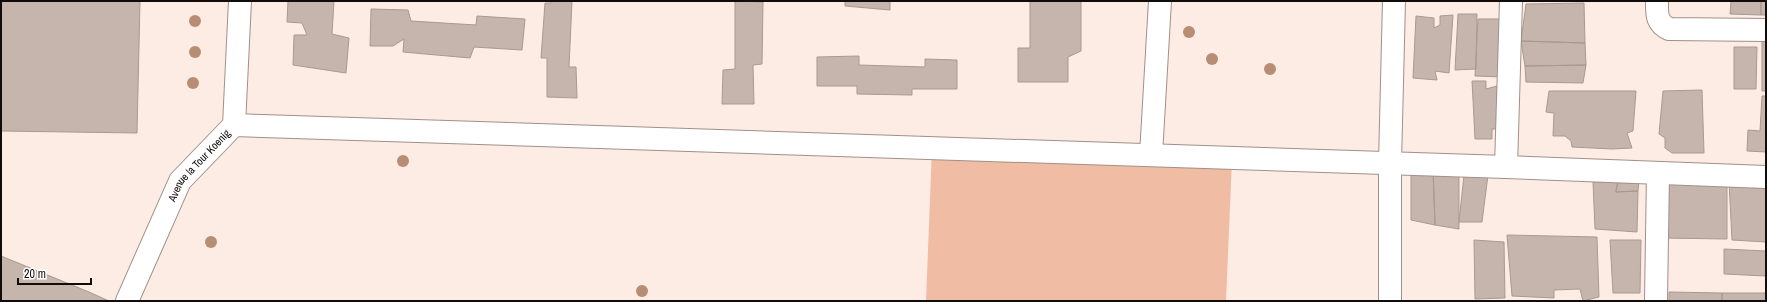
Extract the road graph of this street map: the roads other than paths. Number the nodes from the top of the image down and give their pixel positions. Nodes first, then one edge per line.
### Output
1 (240, 1) edge
2 (1160, 1) edge
3 (1394, 1) edge
4 (1511, 1) edge
5 (1657, 1) edge
6 (1766, 30) edge
7 (234, 125) junction
8 (1151, 155) junction
9 (1390, 164) junction
10 (1506, 167) junction
11 (1658, 173) junction
12 (1766, 177) edge
13 (128, 301) edge
14 (1390, 301) edge
15 (1656, 301) edge

1 - 7 street, Avenue la Tour Koenig
2 - 8 street
3 - 9 street
4 - 10 street
5 - 6 street
7 - 8 street
7 - 13 street, Avenue la Tour Koenig
8 - 9 street
9 - 10 street
9 - 14 street
10 - 11 street
11 - 12 street
11 - 15 street

